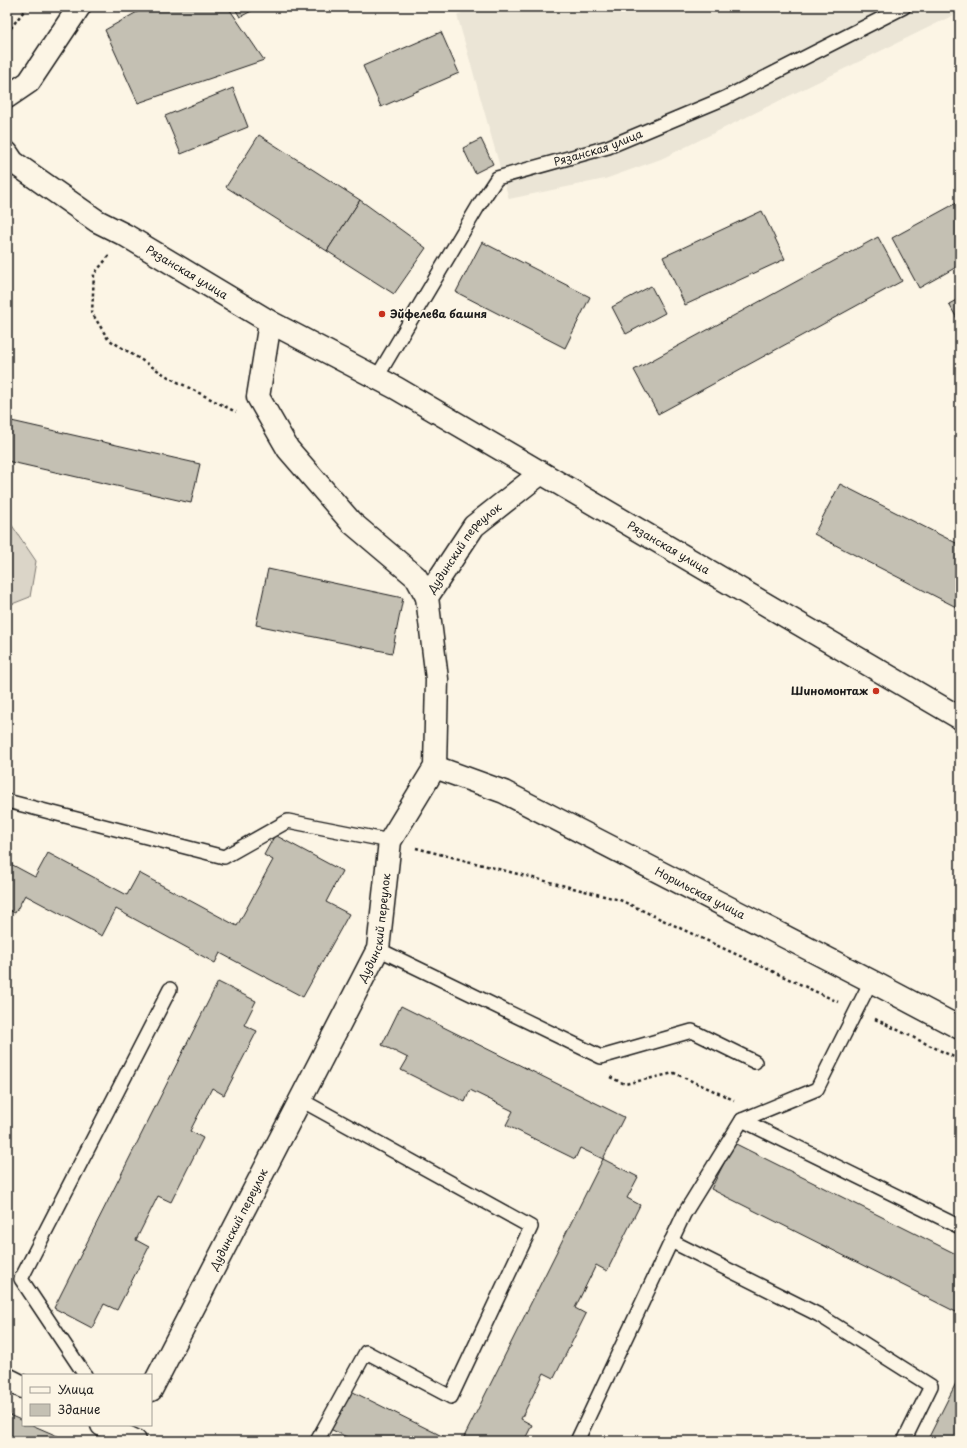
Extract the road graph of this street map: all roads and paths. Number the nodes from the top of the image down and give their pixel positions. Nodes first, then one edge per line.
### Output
1 (27, 7) edge
2 (79, 7) edge
3 (904, 7) edge
4 (7, 33) edge
5 (7, 97) edge
6 (7, 153) edge
7 (125, 236) junction
8 (270, 322) junction
9 (377, 378) junction
10 (241, 414) dead end
11 (541, 473) junction
12 (427, 597) junction
13 (955, 710) edge
14 (435, 767) junction
15 (7, 801) edge
16 (390, 841) junction
17 (378, 949) junction
18 (871, 980) junction
19 (170, 989) dead end
20 (856, 1010) junction
21 (960, 1028) edge
22 (960, 1060) edge
23 (755, 1062) dead end
24 (301, 1100) junction
25 (742, 1120) junction
26 (960, 1227) edge
27 (671, 1241) junction
28 (84, 1374) edge
29 (7, 1379) edge
30 (22, 1386) edge
31 (152, 1388) edge
32 (106, 1426) edge
33 (128, 1432) edge
34 (317, 1441) edge
35 (576, 1441) edge
36 (904, 1441) edge

1 - 4 path
2 - 5 street
3 - 9 lane, Рязанская улица
6 - 7 street, Рязанская улица
7 - 8 street, Рязанская улица
7 - 10 path
8 - 9 street, Рязанская улица
8 - 12 street
9 - 11 street, Рязанская улица
11 - 12 street, Дудинский переулок
11 - 13 street, Рязанская улица
12 - 14 street, Дудинский переулок
14 - 16 street, Дудинский переулок
14 - 18 street, Норильская улица
15 - 16 lane
16 - 17 street, Дудинский переулок
16 - 20 path
17 - 23 lane
17 - 24 street, Дудинский переулок
18 - 20 lane
18 - 21 street, Норильская улица
19 - 28 lane
20 - 22 path
20 - 25 lane
24 - 31 street, Дудинский переулок
24 - 34 lane
25 - 26 lane
25 - 27 lane
27 - 35 lane
27 - 36 lane
29 - 30 street
32 - 33 street

